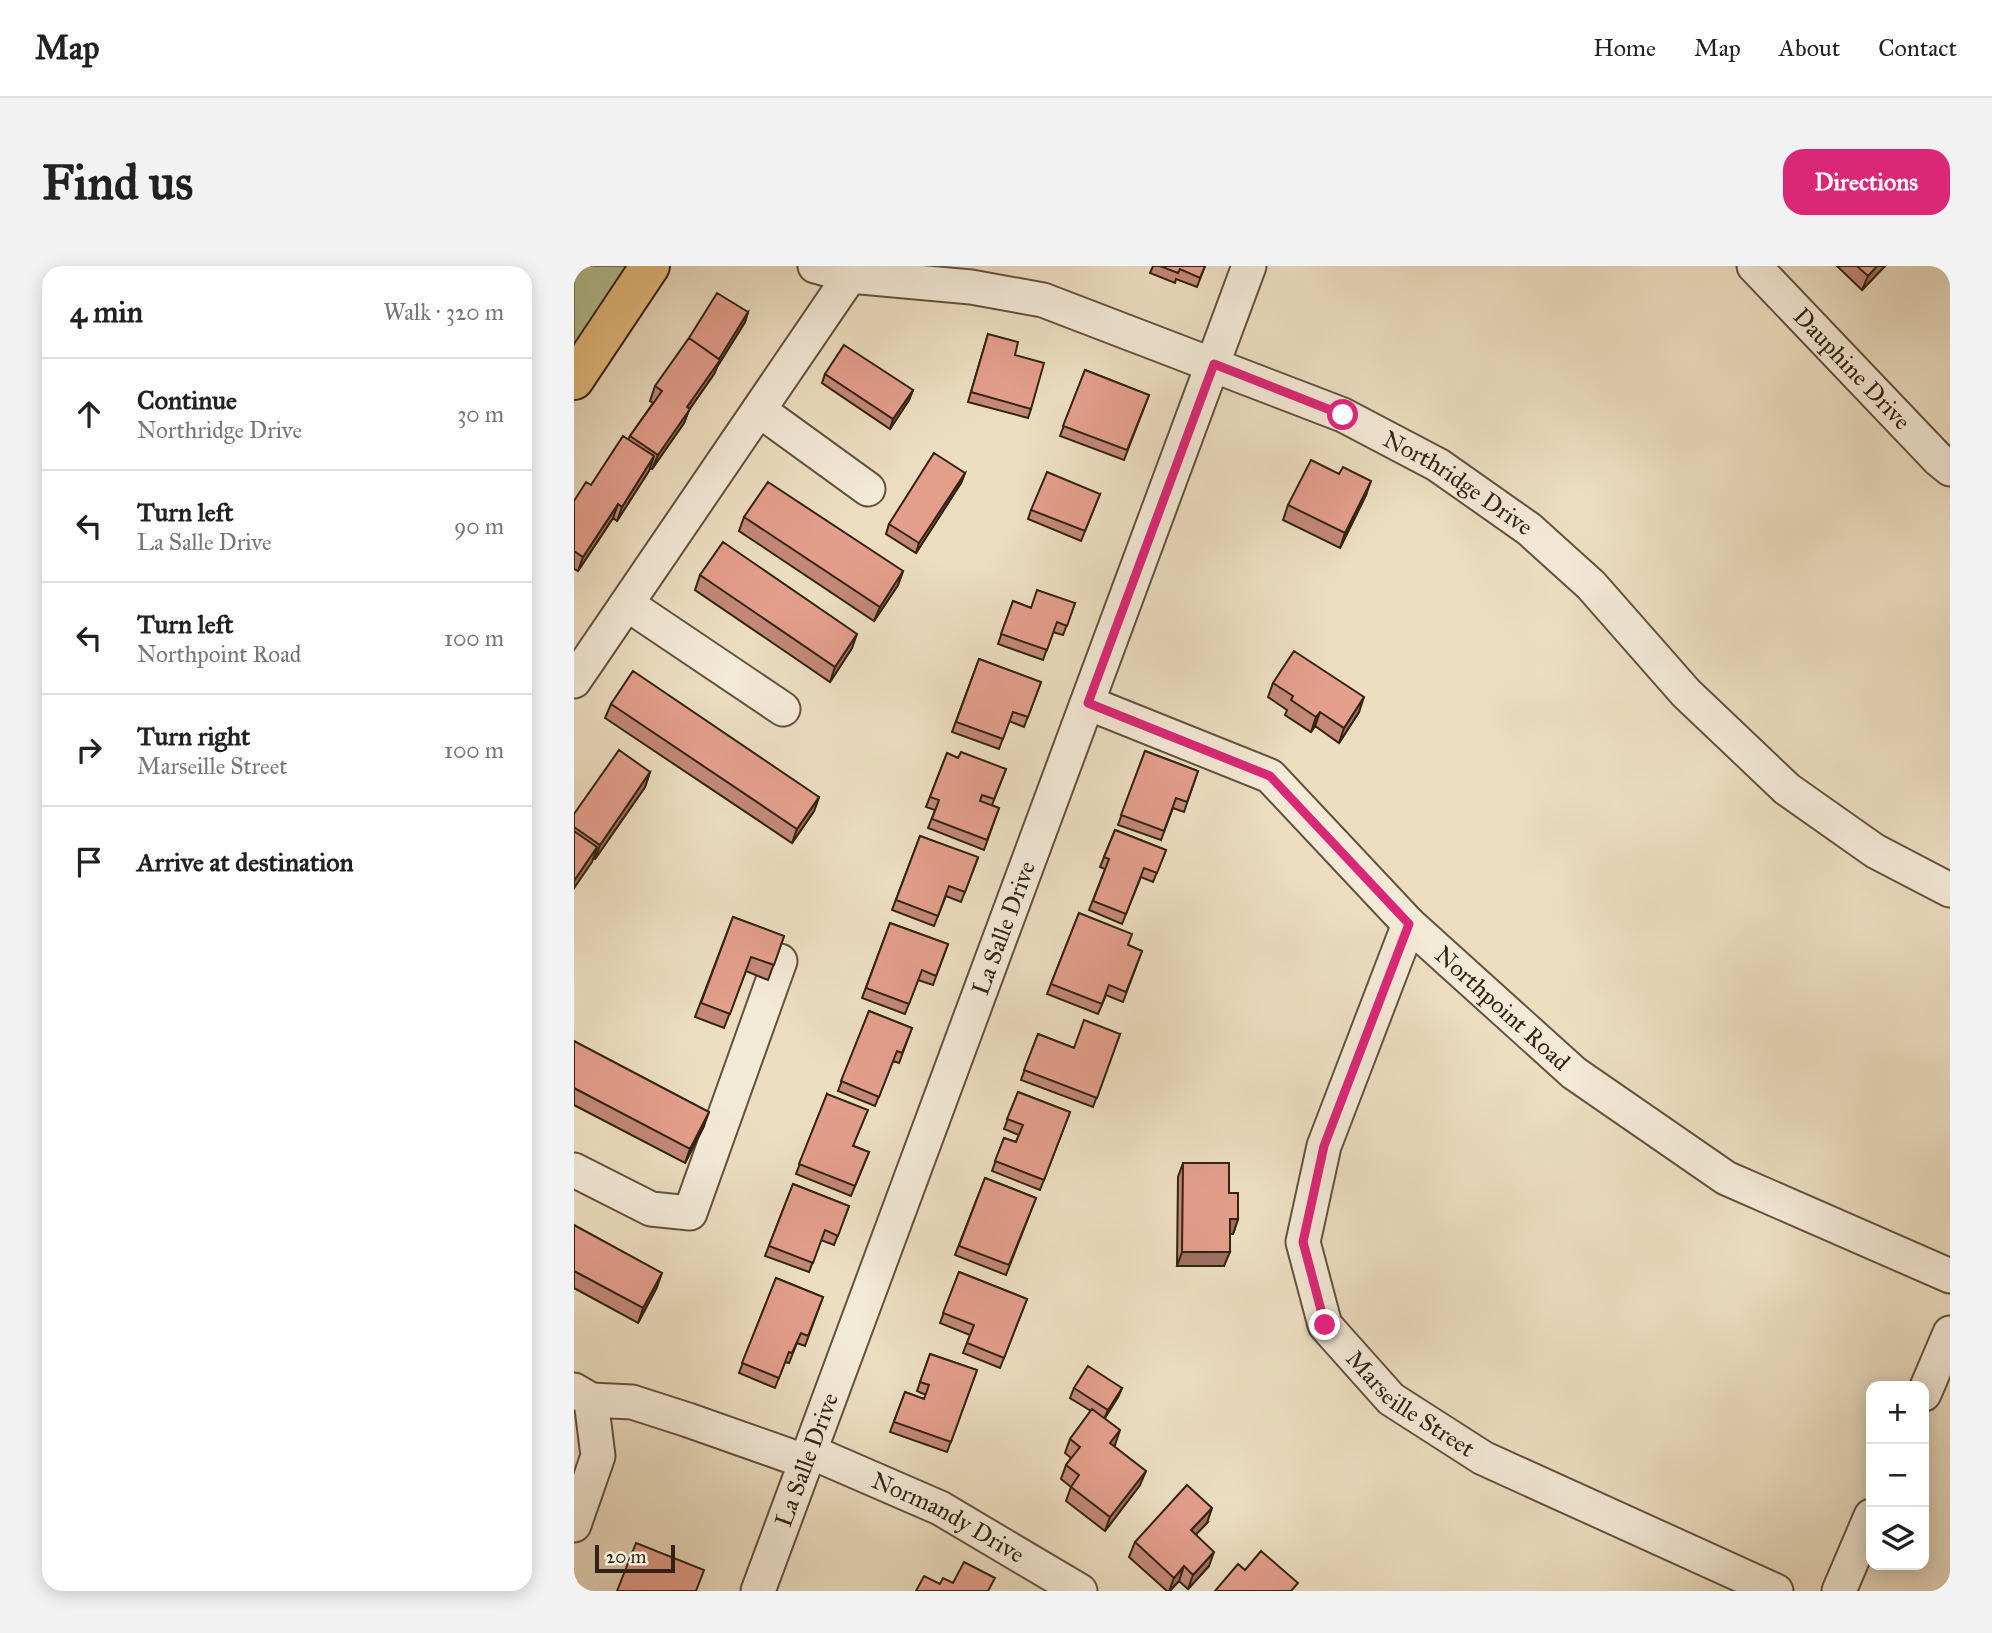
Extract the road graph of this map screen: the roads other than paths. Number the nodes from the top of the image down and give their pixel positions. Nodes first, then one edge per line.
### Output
1 (650, 266) edge
2 (815, 266) edge
3 (1249, 266) edge
4 (1754, 266) edge
5 (850, 276) junction
6 (1214, 364) junction
7 (574, 380) edge
8 (759, 410) junction
9 (1950, 469) edge
10 (868, 489) dead end
11 (627, 604) junction
12 (574, 681) edge
13 (1088, 703) junction
14 (783, 709) dead end
15 (1950, 890) edge
16 (1409, 924) junction
17 (780, 961) edge
18 (574, 1170) edge
19 (1950, 1276) edge
20 (1950, 1333) edge
21 (1929, 1382) edge
22 (582, 1395) edge
23 (809, 1457) junction
24 (574, 1525) edge
25 (1866, 1528) edge
26 (758, 1591) edge
27 (1080, 1591) edge
28 (1776, 1591) edge
29 (1839, 1591) edge

1 - 7 main road
2 - 5 street, Northridge Drive
3 - 6 street, La Salle Drive
4 - 9 street, Dauphine Drive
5 - 6 street, Northridge Drive
5 - 8 street
6 - 13 street, La Salle Drive
6 - 15 street, Northridge Drive
8 - 10 street
8 - 11 street
11 - 12 street
11 - 14 street
13 - 16 street, Northpoint Road
13 - 23 street, La Salle Drive
16 - 19 street, Northpoint Road
16 - 28 street, Marseille Street
17 - 18 street
20 - 21 street
22 - 23 street, Normandy Drive
22 - 24 street
23 - 26 street, La Salle Drive
23 - 27 street, Normandy Drive
25 - 29 street

